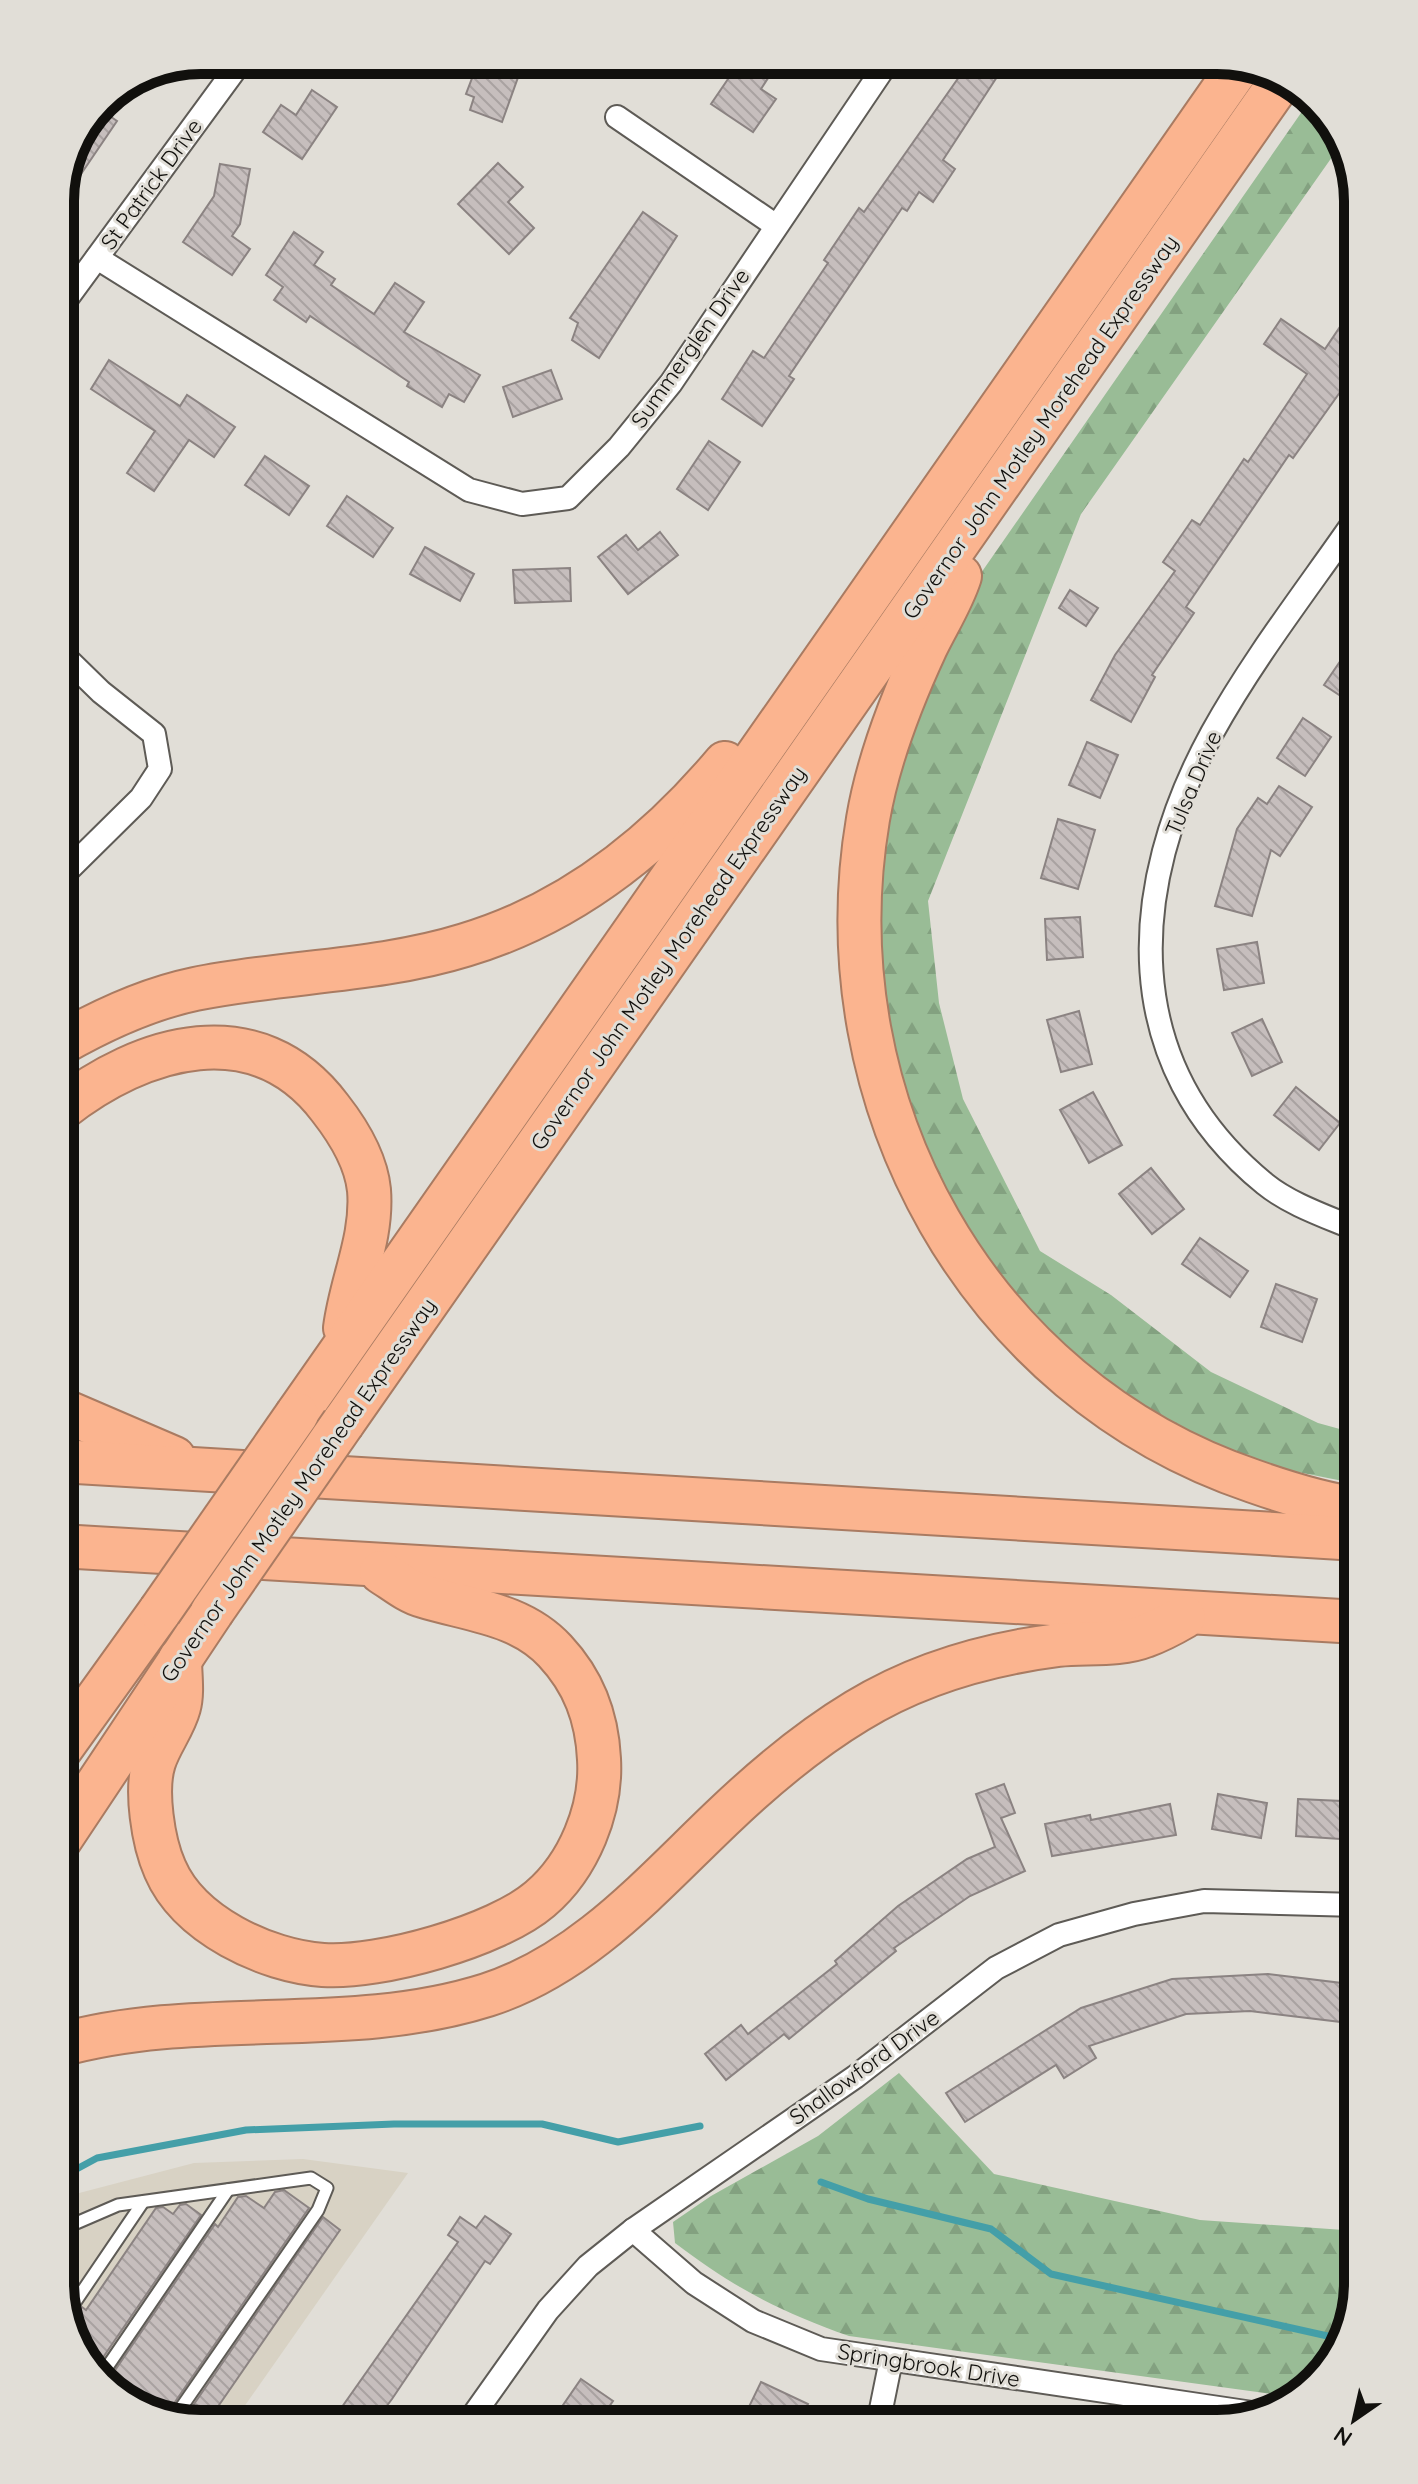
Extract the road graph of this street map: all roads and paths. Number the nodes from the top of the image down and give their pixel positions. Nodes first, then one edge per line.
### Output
1 (232, 74) edge
2 (879, 74) edge
3 (1233, 75) edge
4 (1275, 88) edge
5 (617, 117) dead end
6 (775, 225) junction
7 (97, 258) junction
8 (74, 289) edge
9 (972, 522) junction
10 (1344, 537) edge
11 (899, 553) junction
12 (74, 666) edge
13 (74, 864) edge
14 (74, 1037) edge
15 (74, 1101) edge
16 (1344, 1223) edge
17 (343, 1349) junction
18 (74, 1415) edge
19 (74, 1462) edge
20 (197, 1469) junction
21 (1344, 1506) edge
22 (1344, 1538) edge
23 (74, 1547) edge
24 (369, 1565) junction
25 (1194, 1613) junction
26 (1344, 1621) edge
27 (180, 1659) junction
28 (74, 1731) edge
29 (74, 1819) edge
30 (1344, 1905) edge
31 (74, 2041) edge
32 (228, 2190) junction
33 (143, 2202) junction
34 (74, 2224) edge
35 (633, 2230) junction
36 (75, 2302) edge
37 (891, 2360) junction
38 (107, 2368) edge
39 (181, 2409) edge
40 (1227, 2409) edge
41 (477, 2410) edge
42 (881, 2410) edge

1 - 7 street, St Patrick Drive
2 - 6 street, Summerglen Drive
3 - 11 highway, Governor John Motley Morehead Expressway
4 - 9 highway, Governor John Motley Morehead Expressway
5 - 6 street
6 - 7 street, Summerglen Drive
7 - 8 street, St Patrick Drive
9 - 21 highway
9 - 27 highway, Governor John Motley Morehead Expressway, bridge
10 - 16 street, Tulsa Drive
11 - 14 highway
11 - 17 highway, Governor John Motley Morehead Expressway
12 - 13 street
15 - 17 highway
17 - 28 highway, Governor John Motley Morehead Expressway, bridge
18 - 20 highway
19 - 20 highway
20 - 22 highway
23 - 24 highway
24 - 25 highway
24 - 27 highway
25 - 26 highway
25 - 31 highway
27 - 29 highway, Governor John Motley Morehead Expressway
30 - 35 street, Shallowford Drive
32 - 33 lane
32 - 38 lane
32 - 39 lane
33 - 34 lane
33 - 36 lane
35 - 37 street, Springbrook Drive
35 - 41 street, Shallowford Drive
37 - 40 street, Springbrook Drive
37 - 42 street

